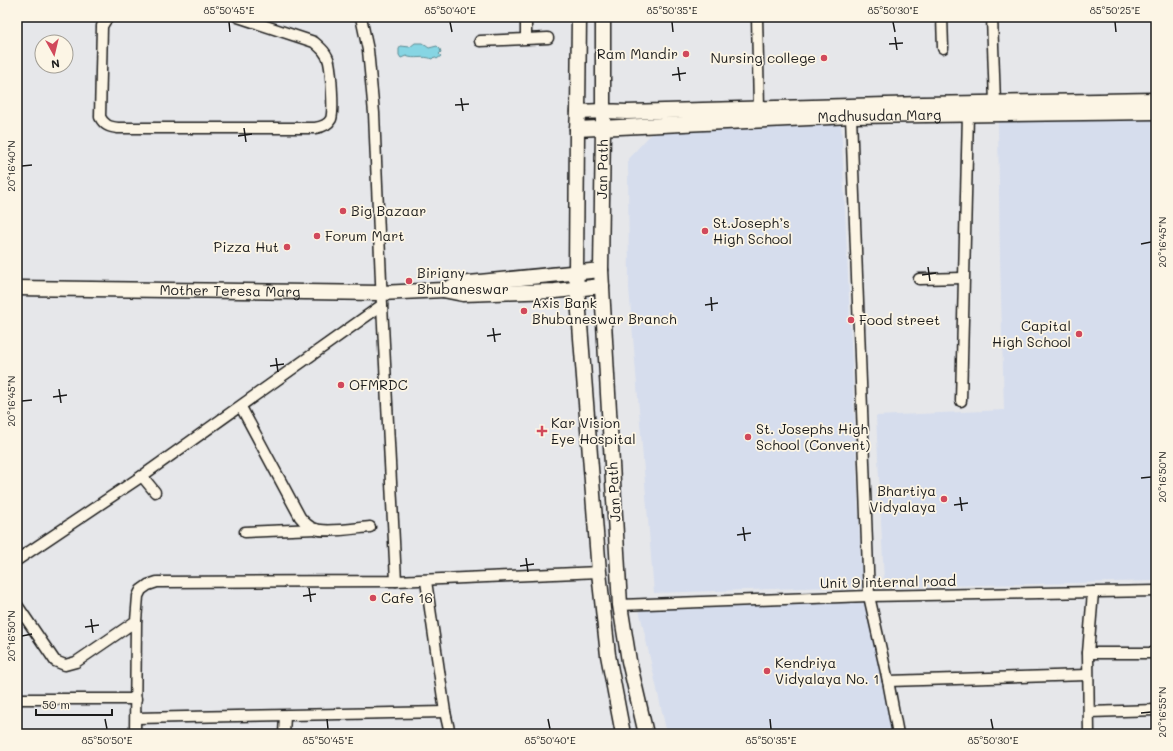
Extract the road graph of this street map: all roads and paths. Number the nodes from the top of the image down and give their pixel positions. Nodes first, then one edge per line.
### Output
1 (109, 17) edge
2 (238, 17) edge
3 (361, 17) edge
4 (526, 17) edge
5 (579, 17) edge
6 (603, 17) edge
7 (757, 17) edge
8 (942, 17) edge
9 (992, 17) edge
10 (526, 38) junction
11 (548, 38) dead end
12 (480, 41) dead end
13 (943, 48) dead end
14 (1156, 100) edge
15 (995, 103) junction
16 (759, 108) junction
17 (603, 111) junction
18 (578, 112) junction
19 (1156, 112) edge
20 (968, 114) junction
21 (851, 116) junction
22 (604, 128) junction
23 (577, 129) junction
24 (601, 270) junction
25 (576, 273) junction
26 (963, 278) junction
27 (919, 279) dead end
28 (602, 286) junction
29 (17, 288) edge
30 (578, 289) junction
31 (443, 290) junction
32 (382, 299) junction
33 (961, 401) dead end
34 (240, 407) junction
35 (142, 476) junction
36 (155, 492) dead end
37 (370, 527) dead end
38 (316, 529) junction
39 (245, 532) dead end
40 (17, 560) edge
41 (599, 572) junction
42 (396, 581) junction
43 (426, 581) junction
44 (1156, 591) edge
45 (1093, 592) junction
46 (869, 596) junction
47 (17, 605) edge
48 (620, 605) junction
49 (136, 621) junction
50 (1156, 652) edge
51 (1088, 654) junction
52 (1087, 675) junction
53 (888, 681) junction
54 (17, 699) edge
55 (136, 699) junction
56 (1156, 710) edge
57 (445, 712) junction
58 (1089, 712) junction
59 (285, 716) junction
60 (136, 718) junction
61 (136, 734) edge
62 (284, 734) edge
63 (450, 734) edge
64 (623, 734) edge
65 (646, 734) edge
66 (898, 734) edge
67 (1089, 734) edge

1 - 2 street
3 - 32 street
4 - 10 street
5 - 18 main road
6 - 17 main road
7 - 16 street
8 - 13 street
9 - 15 street
10 - 11 street
10 - 12 street
14 - 15 main road, Madhusudan Marg
15 - 16 main road, Madhusudan Marg
16 - 17 main road, Madhusudan Marg
17 - 18 main road, Madhusudan Marg
17 - 22 main road, Jan Path
18 - 23 main road, Jan Path
19 - 20 main road, Madhusudan Marg
20 - 21 main road, Madhusudan Marg
20 - 26 street
21 - 22 main road, Madhusudan Marg
21 - 46 street
22 - 23 main road, Madhusudan Marg
22 - 24 main road, Jan Path
23 - 25 main road, Jan Path
24 - 25 main road, Mother Teresa Marg
24 - 28 main road, Jan Path
25 - 30 main road, Jan Path
25 - 31 main road, Mother Teresa Marg
26 - 27 street
26 - 33 street
28 - 30 main road, Mother Teresa Marg
28 - 48 main road, Jan Path
29 - 32 main road, Mother Teresa Marg
30 - 31 main road, Mother Teresa Marg
30 - 41 main road, Jan Path
31 - 32 main road, Mother Teresa Marg
32 - 34 street
32 - 42 street
34 - 35 street
34 - 38 street
35 - 36 street
35 - 40 street
37 - 38 street
38 - 39 street
41 - 43 street
41 - 64 main road, Jan Path
42 - 43 street
42 - 49 street
43 - 57 street
44 - 45 street, Unit 9 internal road
45 - 46 street, Unit 9 internal road
45 - 51 street
46 - 48 street, Unit 9 internal road
46 - 53 street
47 - 49 street
48 - 65 main road, Jan Path
49 - 55 street
50 - 51 street
51 - 52 street
52 - 53 street
52 - 58 street
53 - 66 street
54 - 55 street
55 - 60 street
56 - 58 street
57 - 59 street
57 - 63 street
58 - 67 street
59 - 60 street
59 - 62 street
60 - 61 street

